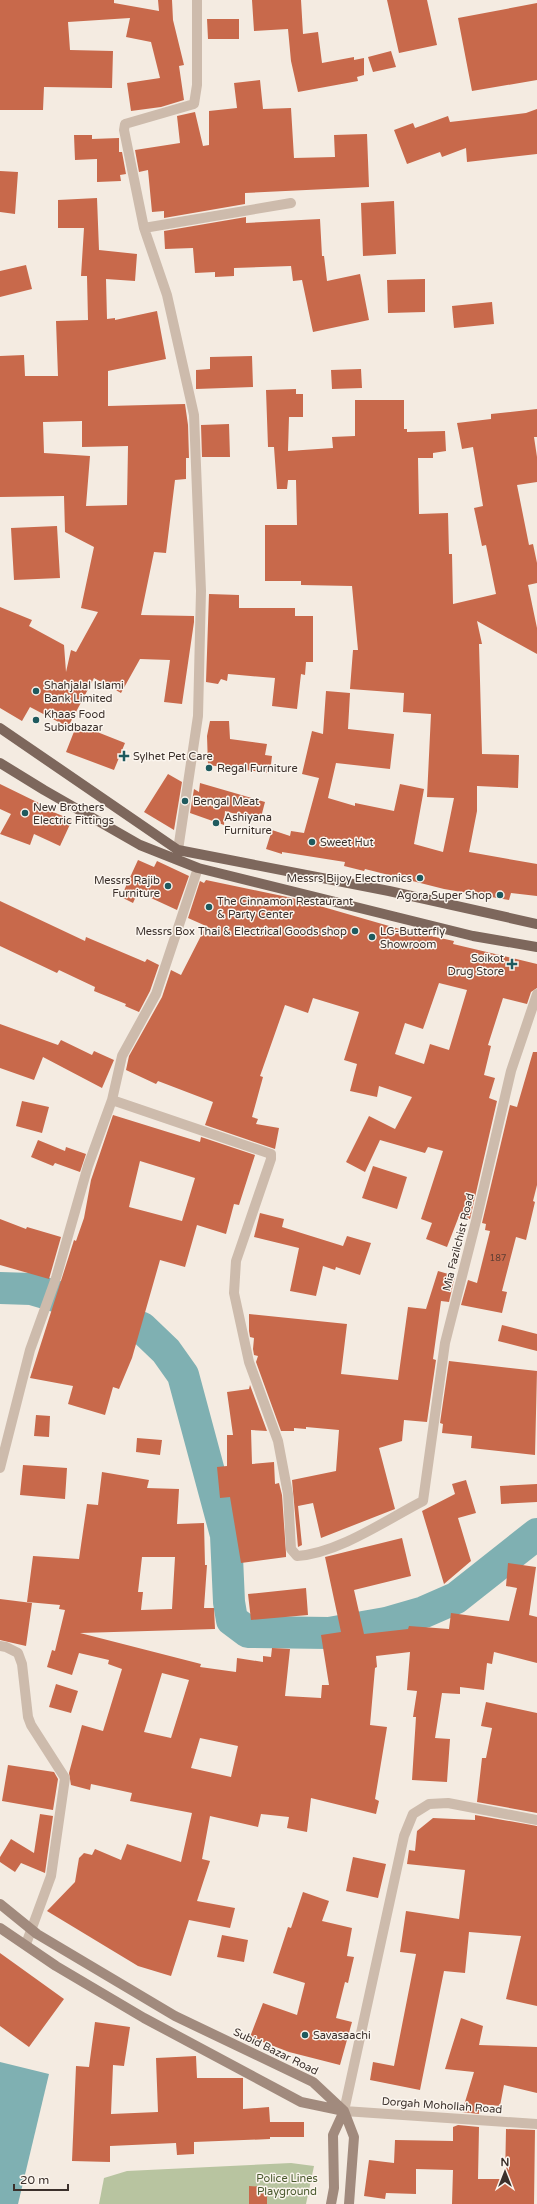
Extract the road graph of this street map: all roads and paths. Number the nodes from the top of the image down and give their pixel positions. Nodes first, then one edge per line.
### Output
1 (197, 0) edge
2 (291, 202) dead end
3 (144, 228) junction
4 (0, 728) edge
5 (0, 762) edge
6 (178, 850) junction
7 (198, 868) junction
8 (537, 924) edge
9 (537, 947) edge
10 (537, 994) edge
11 (112, 1100) junction
12 (0, 1468) edge
13 (0, 1646) edge
14 (537, 1820) edge
15 (0, 1904) edge
16 (0, 1928) edge
17 (32, 1929) junction
18 (26, 1944) junction
19 (344, 2111) junction
20 (537, 2124) edge
21 (331, 2204) edge
22 (349, 2204) edge

1 - 3 street
2 - 3 street
3 - 6 street
4 - 6 main road
5 - 7 main road
6 - 8 main road
7 - 9 main road
7 - 11 street
10 - 11 street, Mia Fazilchist Road
11 - 12 street
13 - 17 street
14 - 19 street
15 - 17 main road, Subid Bazar Road
16 - 18 main road
17 - 18 street
17 - 19 main road, Subid Bazar Road
18 - 19 main road
19 - 20 street, Dorgah Mohollah Road
19 - 21 main road
19 - 22 main road

